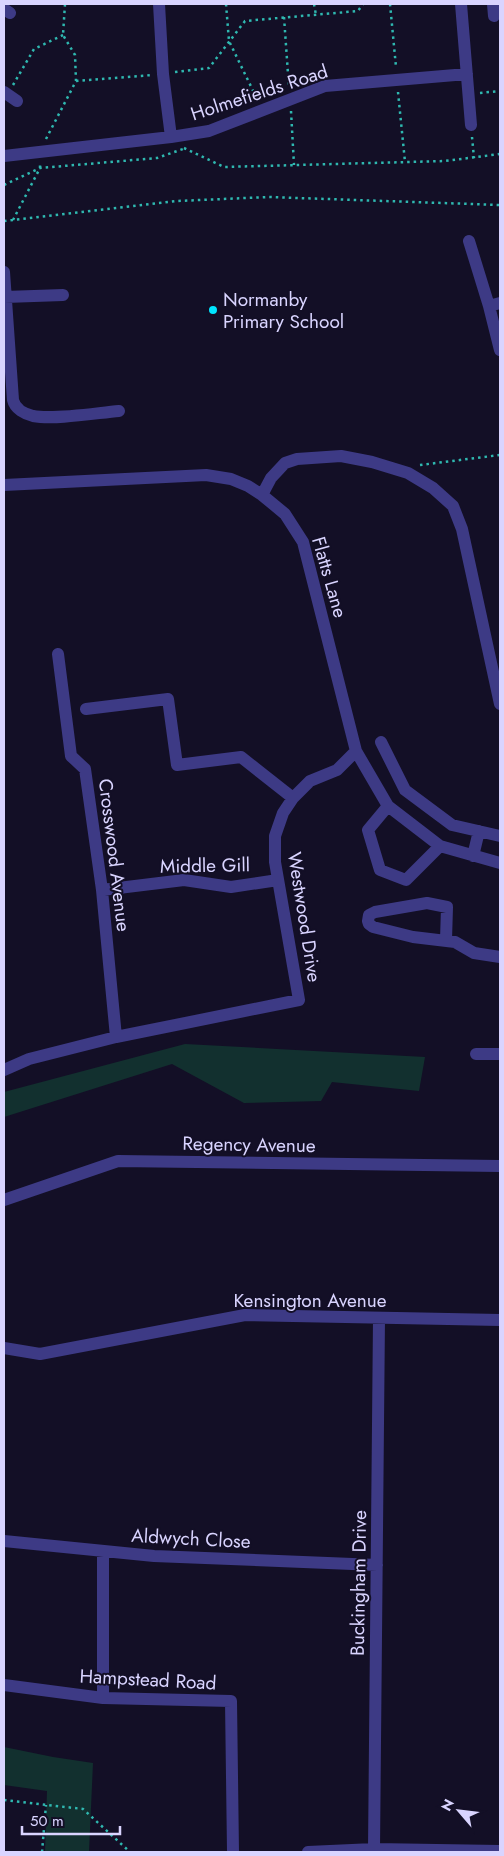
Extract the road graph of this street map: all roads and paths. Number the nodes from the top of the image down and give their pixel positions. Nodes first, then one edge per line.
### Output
1 (65, 4) edge
2 (159, 4) edge
3 (226, 4) edge
4 (314, 4) edge
5 (363, 4) edge
6 (461, 4) edge
7 (316, 15) junction
8 (63, 35) junction
9 (229, 41) junction
10 (163, 74) junction
11 (467, 74) junction
12 (76, 81) junction
13 (500, 91) edge
14 (469, 94) junction
15 (9, 96) edge
16 (262, 110) junction
17 (471, 125) joint
18 (171, 137) junction
19 (190, 144) dead end
20 (184, 148) junction
21 (40, 151) junction
22 (500, 154) edge
23 (4, 156) edge
24 (474, 158) junction
25 (40, 168) junction
26 (4, 185) edge
27 (500, 205) edge
28 (13, 220) junction
29 (4, 221) edge
30 (469, 241) dead end
31 (4, 272) edge
32 (63, 294) dead end
33 (6, 297) junction
34 (494, 305) edge
35 (500, 350) edge
36 (119, 411) dead end
37 (500, 454) edge
38 (408, 473) junction
39 (4, 485) edge
40 (262, 494) junction
41 (58, 654) dead end
42 (500, 704) edge
43 (86, 709) dead end
44 (382, 742) dead end
45 (356, 751) junction
46 (293, 798) junction
47 (388, 806) junction
48 (479, 831) junction
49 (500, 836) edge
50 (440, 846) junction
51 (473, 856) junction
52 (500, 863) edge
53 (278, 880) junction
54 (102, 890) junction
55 (446, 940) junction
56 (500, 957) edge
57 (116, 1037) junction
58 (476, 1054) dead end
59 (500, 1054) edge
60 (4, 1070) edge
61 (500, 1166) edge
62 (4, 1200) edge
63 (379, 1318) junction
64 (500, 1320) edge
65 (4, 1348) edge
66 (4, 1541) edge
67 (103, 1551) junction
68 (377, 1565) junction
69 (4, 1685) edge
70 (103, 1698) junction
71 (4, 1800) edge
72 (46, 1805) junction
73 (374, 1849) junction
74 (500, 1851) edge
75 (42, 1852) edge
76 (130, 1852) edge
77 (234, 1852) edge
78 (308, 1852) edge

1 - 8 path
2 - 10 street
3 - 9 path
4 - 7 path
5 - 7 path
6 - 11 street
7 - 9 path
8 - 12 path
8 - 15 path
9 - 10 path
9 - 16 path
10 - 12 path
10 - 18 street
11 - 14 street
11 - 16 street, Holmefields Road
12 - 21 path
13 - 14 path
14 - 17 street
16 - 18 street, Holmefields Road
17 - 24 path
18 - 21 street, Holmefields Road
19 - 20 path
20 - 24 path
20 - 25 path
21 - 23 street, Holmefields Road
21 - 25 path
22 - 24 path
25 - 26 path
25 - 28 path
27 - 28 path
28 - 29 path
30 - 34 street
31 - 33 street
32 - 33 street
33 - 36 street
34 - 35 street
37 - 38 path
38 - 40 street
38 - 42 street
39 - 40 street, Flatts Lane
40 - 45 street, Flatts Lane
41 - 54 street, Crosswood Avenue
43 - 46 street
44 - 48 street
45 - 46 street, Westwood Drive
45 - 47 street, Flatts Lane
46 - 53 street, Westwood Drive
47 - 50 street, Flatts Lane
47 - 50 street
48 - 49 street
48 - 51 street
50 - 51 street, Flatts Lane
51 - 52 street, Flatts Lane
53 - 54 street, Middle Gill
53 - 57 street, Westwood Drive
54 - 57 street, Crosswood Avenue
55 - 55 street
55 - 56 street
57 - 60 street
58 - 59 street
61 - 62 street, Regency Avenue
63 - 64 street, Kensington Avenue
63 - 65 street, Kensington Avenue
63 - 68 street, Buckingham Drive
66 - 67 street, Aldwych Close
67 - 68 street, Aldwych Close
67 - 70 street
68 - 73 street, Buckingham Drive
69 - 70 street, Hampstead Road
70 - 77 street, Hampstead Road
71 - 72 path
72 - 75 path
72 - 76 path
73 - 74 street
73 - 78 street

